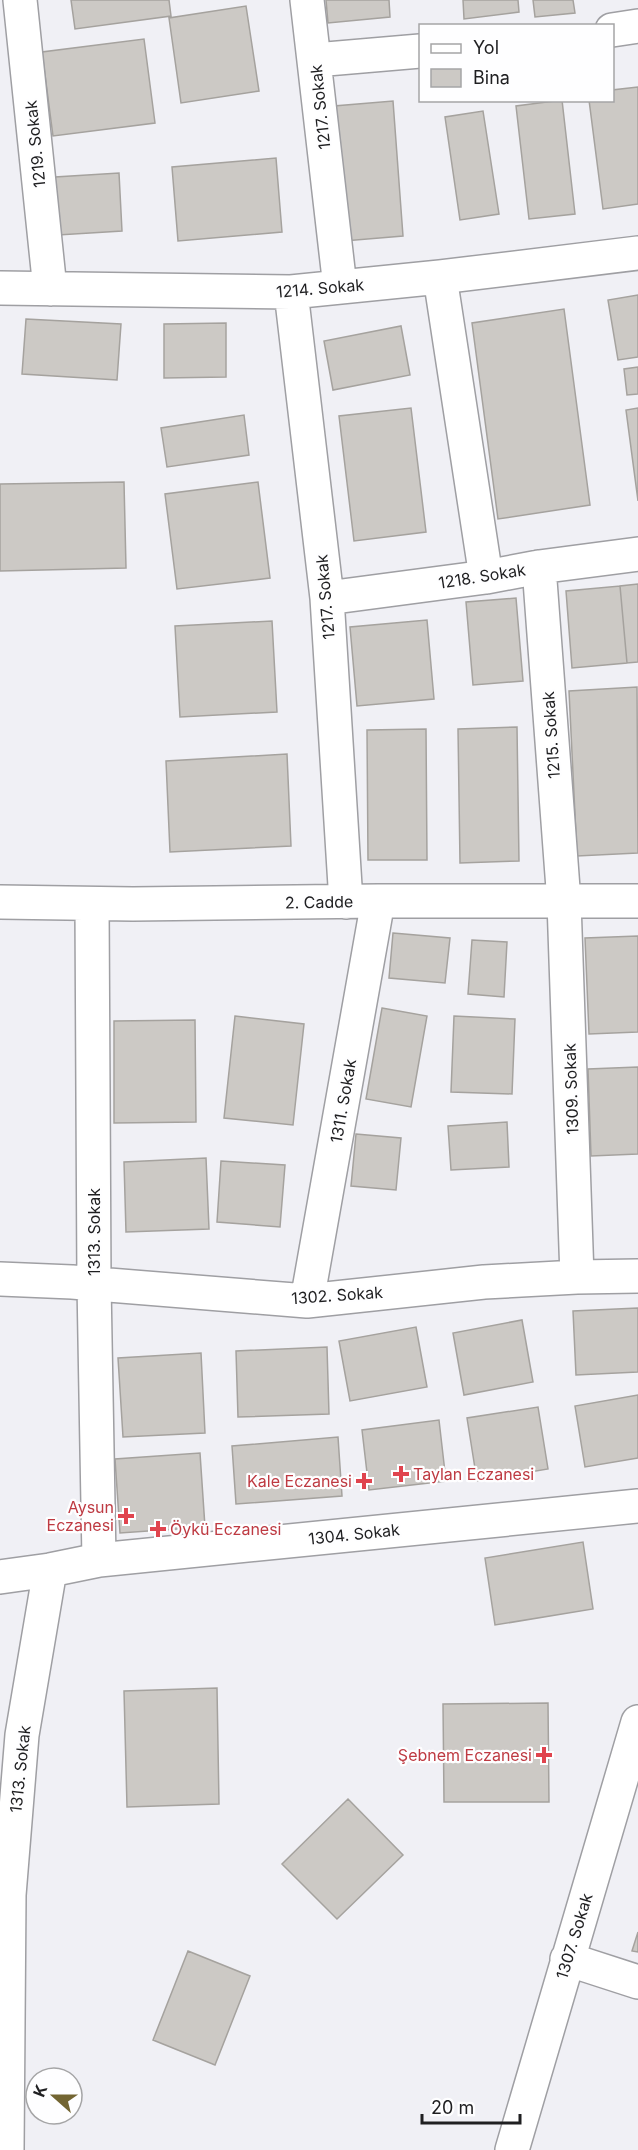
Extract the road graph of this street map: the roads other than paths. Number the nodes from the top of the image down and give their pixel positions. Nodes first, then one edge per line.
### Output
1 (20, 0) edge
2 (307, 0) edge
3 (638, 26) edge
4 (614, 30) edge
5 (419, 51) edge
6 (315, 60) junction
7 (638, 253) edge
8 (440, 277) junction
9 (340, 287) junction
10 (0, 288) edge
11 (50, 289) junction
12 (291, 292) junction
13 (638, 554) edge
14 (538, 567) junction
15 (486, 577) junction
16 (327, 598) junction
17 (378, 900) junction
18 (0, 902) edge
19 (346, 902) junction
20 (564, 902) junction
21 (638, 902) edge
22 (92, 904) junction
23 (577, 1276) junction
24 (638, 1276) edge
25 (0, 1279) edge
26 (94, 1284) junction
27 (307, 1301) junction
28 (638, 1506) edge
29 (99, 1560) junction
30 (50, 1570) junction
31 (0, 1577) edge
32 (638, 1722) edge
33 (567, 1959) junction
34 (638, 1982) edge
35 (7, 2150) edge
36 (512, 2150) edge

1 - 11 street, 1219. Sokak
2 - 6 street, 1217. Sokak
3 - 4 street
5 - 6 street
6 - 9 street, 1217. Sokak
7 - 8 street, 1214. Sokak
8 - 9 street, 1214. Sokak
8 - 15 street
9 - 12 street, 1214. Sokak
10 - 11 street, 1214. Sokak
11 - 12 street, 1214. Sokak
12 - 16 street, 1217. Sokak
13 - 14 street, 1218. Sokak
14 - 15 street, 1218. Sokak
14 - 20 street, 1215. Sokak
15 - 16 street, 1218. Sokak
16 - 19 street, 1217. Sokak
17 - 19 street, 2. Cadde
17 - 20 street, 2. Cadde
17 - 27 street, 1311. Sokak
18 - 22 street, 2. Cadde
19 - 22 street, 2. Cadde
20 - 21 street, 2. Cadde
20 - 23 street, 1309. Sokak
22 - 26 street, 1313. Sokak
23 - 24 street, 1302. Sokak
23 - 27 street, 1302. Sokak
25 - 26 street, 1302. Sokak
26 - 27 street, 1302. Sokak
26 - 29 street, 1313. Sokak
28 - 29 street, 1304. Sokak
29 - 30 street, 1304. Sokak
30 - 31 street, 1304. Sokak
30 - 35 street, 1313. Sokak
32 - 33 street, 1307. Sokak
33 - 34 street
33 - 36 street, 1307. Sokak

